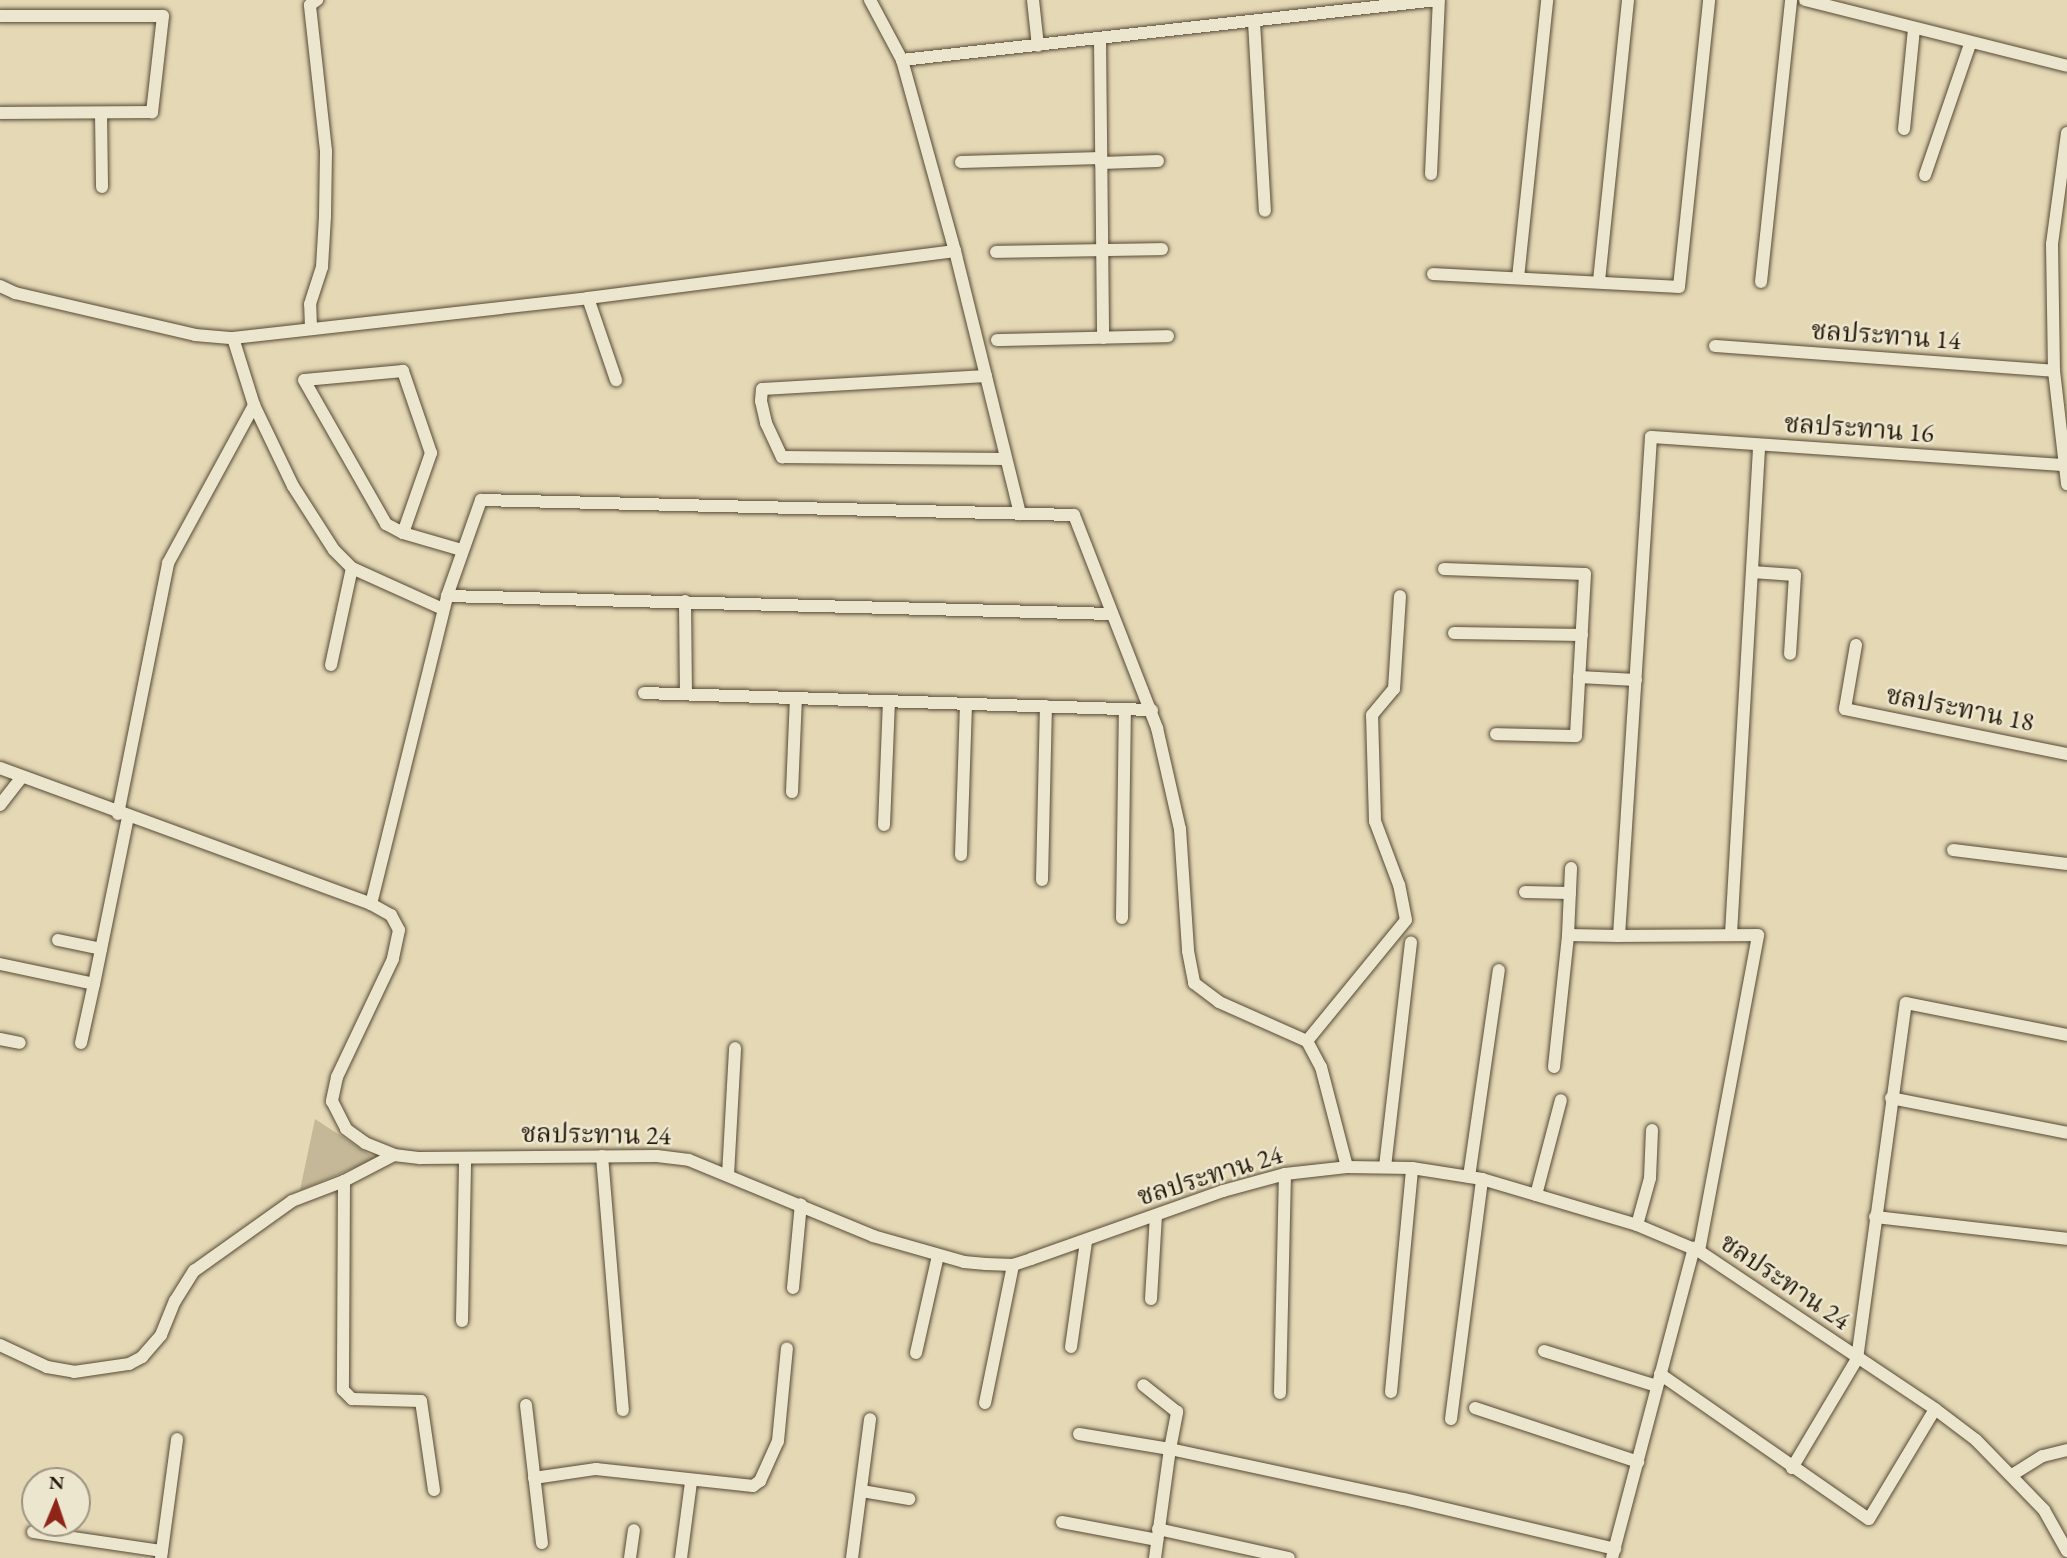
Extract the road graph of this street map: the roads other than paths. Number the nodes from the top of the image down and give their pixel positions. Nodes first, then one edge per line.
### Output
1 (870, 0) edge
2 (1033, 0) edge
3 (1438, 0) edge
4 (1547, 0) edge
5 (1628, 0) edge
6 (1709, 0) edge
7 (1791, 0) edge
8 (1805, 0) edge
9 (313, 2) edge
10 (0, 16) edge
11 (1254, 22) junction
12 (1914, 30) junction
13 (1100, 40) junction
14 (1970, 44) junction
15 (1038, 46) junction
16 (902, 60) junction
17 (2067, 66) edge
18 (0, 113) edge
19 (101, 113) junction
20 (1904, 129) dead end
21 (2067, 133) edge
22 (1101, 160) junction
23 (1158, 161) dead end
24 (961, 162) dead end
25 (1430, 174) dead end
26 (1925, 175) dead end
27 (102, 187) dead end
28 (1265, 211) dead end
29 (1162, 249) dead end
30 (1102, 250) junction
31 (954, 251) junction
32 (996, 253) dead end
33 (1433, 274) dead end
34 (1518, 278) junction
35 (1599, 281) junction
36 (1761, 282) dead end
37 (0, 286) edge
38 (588, 298) junction
39 (311, 328) junction
40 (1168, 336) dead end
41 (233, 338) junction
42 (1102, 338) junction
43 (997, 340) dead end
44 (1714, 346) dead end
45 (2054, 371) junction
46 (986, 376) junction
47 (616, 380) dead end
48 (254, 405) junction
49 (1759, 445) junction
50 (1005, 459) junction
51 (2065, 465) edge
52 (2067, 484) edge
53 (1020, 514) junction
54 (403, 533) junction
55 (462, 550) junction
56 (352, 568) junction
57 (1444, 569) dead end
58 (1752, 572) junction
59 (447, 596) junction
60 (1400, 596) dead end
61 (685, 601) junction
62 (443, 609) junction
63 (1112, 614) junction
64 (1454, 633) dead end
65 (1582, 635) junction
66 (1856, 645) dead end
67 (1790, 654) dead end
68 (331, 664) dead end
69 (1579, 677) junction
70 (1636, 680) junction
71 (644, 693) dead end
72 (686, 694) junction
73 (796, 698) junction
74 (889, 701) junction
75 (966, 704) junction
76 (1046, 706) junction
77 (1125, 709) junction
78 (1152, 710) junction
79 (1496, 734) dead end
80 (2067, 754) edge
81 (0, 768) edge
82 (22, 777) junction
83 (792, 792) dead end
84 (0, 805) edge
85 (123, 816) junction
86 (884, 825) dead end
87 (1954, 850) dead end
88 (961, 855) dead end
89 (2067, 864) edge
90 (1571, 868) dead end
91 (1041, 880) dead end
92 (1525, 892) dead end
93 (1570, 893) junction
94 (371, 904) junction
95 (1122, 918) dead end
96 (1731, 934) junction
97 (1568, 935) junction
98 (1619, 936) junction
99 (58, 940) dead end
100 (1410, 942) dead end
101 (101, 949) junction
102 (0, 964) edge
103 (1499, 970) dead end
104 (94, 984) junction
105 (2067, 1035) edge
106 (0, 1039) edge
107 (1307, 1041) junction
108 (20, 1043) dead end
109 (81, 1043) dead end
110 (736, 1048) dead end
111 (1554, 1067) dead end
112 (1891, 1098) junction
113 (1561, 1100) dead end
114 (1652, 1130) dead end
115 (2067, 1133) edge
116 (394, 1154) junction
117 (602, 1156) junction
118 (466, 1158) junction
119 (1347, 1167) junction
120 (1385, 1167) junction
121 (1412, 1168) junction
122 (1285, 1174) junction
123 (729, 1175) junction
124 (1476, 1178) junction
125 (344, 1181) junction
126 (1536, 1195) junction
127 (801, 1204) junction
128 (1156, 1216) junction
129 (1875, 1217) junction
130 (1637, 1225) junction
131 (2067, 1238) edge
132 (1086, 1242) junction
133 (1697, 1250) junction
134 (938, 1255) junction
135 (1013, 1265) junction
136 (793, 1288) dead end
137 (1151, 1299) dead end
138 (462, 1321) dead end
139 (0, 1345) edge
140 (1070, 1347) dead end
141 (787, 1349) dead end
142 (1544, 1351) dead end
143 (916, 1353) dead end
144 (1857, 1359) junction
145 (1659, 1380) junction
146 (1143, 1385) dead end
147 (1391, 1392) dead end
148 (1280, 1393) dead end
149 (985, 1403) dead end
150 (526, 1405) dead end
151 (1475, 1408) dead end
152 (1936, 1409) junction
153 (623, 1410) dead end
154 (870, 1419) dead end
155 (1451, 1419) dead end
156 (1079, 1434) dead end
157 (177, 1439) dead end
158 (1170, 1449) junction
159 (2067, 1450) edge
160 (1638, 1462) junction
161 (1792, 1468) junction
162 (2012, 1475) junction
163 (534, 1478) junction
164 (691, 1482) junction
165 (434, 1490) dead end
166 (862, 1491) junction
167 (909, 1499) dead end
168 (1062, 1522) dead end
169 (634, 1530) dead end
170 (1157, 1535) junction
171 (61, 1537) edge
172 (542, 1543) dead end
173 (2067, 1551) edge
174 (1614, 1554) edge
175 (161, 1555) edge
176 (630, 1558) edge
177 (681, 1558) edge
178 (852, 1558) edge
179 (1155, 1558) edge
180 (1289, 1558) edge

1 - 16 street
2 - 15 street
3 - 11 street
3 - 25 street
4 - 34 street
5 - 35 street
6 - 35 street
7 - 36 street
8 - 12 street
9 - 39 street
10 - 19 street
11 - 13 street
11 - 28 street
12 - 14 street
12 - 20 street
13 - 15 street
13 - 22 street
14 - 17 street
14 - 26 street
15 - 16 street
16 - 31 street
18 - 19 street
19 - 27 street
21 - 45 street
22 - 23 street
22 - 24 street
22 - 30 street
29 - 30 street
30 - 32 street
30 - 42 street
31 - 38 street
31 - 46 street
33 - 34 street
34 - 35 street
37 - 41 street
38 - 39 street
38 - 47 street
39 - 41 street
40 - 42 street
41 - 48 street
42 - 43 street
44 - 45 street, ชลประทาน 14
45 - 51 street
46 - 50 street
46 - 50 street
48 - 56 street
48 - 85 street
49 - 51 street, ชลประทาน 16
49 - 58 street
49 - 70 street, ชลประทาน 16
50 - 53 street
51 - 52 street
53 - 55 street
53 - 63 street
54 - 54 street
54 - 55 street
55 - 59 street
56 - 62 street
56 - 68 street
57 - 65 street
58 - 67 street
58 - 96 street
59 - 61 street
59 - 62 street
60 - 107 street
61 - 63 street
61 - 72 street
62 - 94 street
63 - 78 street
64 - 65 street
65 - 69 street
66 - 80 street, ชลประทาน 18
69 - 70 street
69 - 79 street
70 - 98 street
71 - 72 street
72 - 73 street
73 - 74 street
73 - 83 street
74 - 75 street
74 - 86 street
75 - 76 street
75 - 88 street
76 - 77 street
76 - 91 street
77 - 78 street
77 - 95 street
78 - 107 street
81 - 82 street
82 - 84 street
82 - 85 street
85 - 94 street
85 - 101 street
87 - 89 street
90 - 93 street
92 - 93 street
93 - 97 street
94 - 116 street
96 - 98 street
96 - 133 street
97 - 98 street
97 - 111 street
99 - 101 street
100 - 120 street
101 - 104 street
102 - 104 street
103 - 124 street
104 - 109 street
105 - 112 street
106 - 108 street
107 - 119 street
110 - 123 street
112 - 115 street
112 - 129 street
113 - 126 street
114 - 130 street
116 - 118 street, ชลประทาน 24
116 - 125 street
117 - 118 street, ชลประทาน 24
117 - 123 street, ชลประทาน 24
117 - 153 street
118 - 138 street
119 - 120 street, ชลประทาน 24
119 - 122 street, ชลประทาน 24
120 - 121 street, ชลประทาน 24
121 - 124 street, ชลประทาน 24
121 - 147 street
122 - 128 street, ชลประทาน 24
122 - 148 street
123 - 127 street, ชลประทาน 24
124 - 126 street, ชลประทาน 24
124 - 155 street
125 - 139 street
125 - 165 street
126 - 130 street, ชลประทาน 24
127 - 134 street, ชลประทาน 24
127 - 136 street
128 - 132 street, ชลประทาน 24
128 - 137 street
129 - 131 street
129 - 144 street
130 - 133 street, ชลประทาน 24
132 - 135 street, ชลประทาน 24
132 - 140 street
133 - 144 street, ชลประทาน 24
133 - 145 street
134 - 135 street, ชลประทาน 24
134 - 143 street
135 - 149 street
141 - 164 street
142 - 145 street
144 - 152 street, ชลประทาน 24
144 - 161 street
145 - 160 street
145 - 161 street
146 - 158 street
150 - 163 street
151 - 160 street
152 - 161 street
152 - 162 street, ชลประทาน 24
154 - 166 street
156 - 158 street
157 - 175 street
158 - 170 street
158 - 174 street
159 - 162 street
160 - 174 street
162 - 173 street, ชลประทาน 24
163 - 164 street
163 - 172 street
164 - 177 street
166 - 167 street
166 - 178 street
168 - 170 street
169 - 176 street
170 - 179 street
170 - 180 street
171 - 175 street

